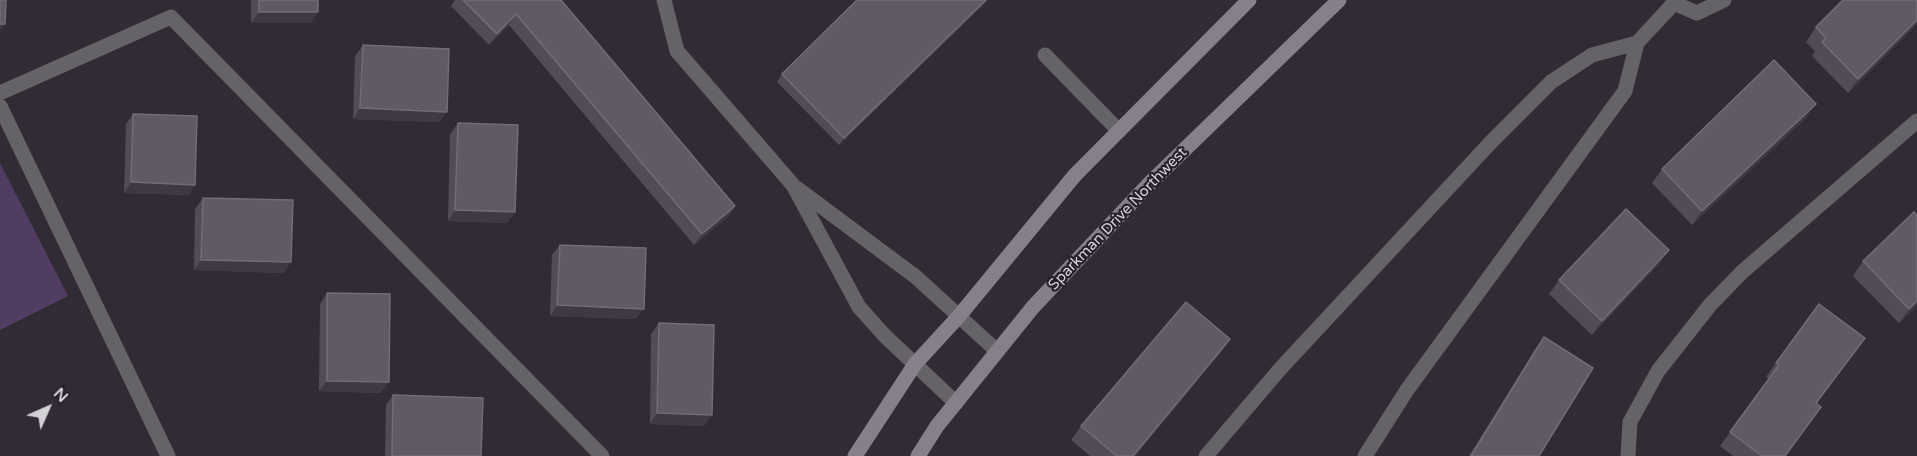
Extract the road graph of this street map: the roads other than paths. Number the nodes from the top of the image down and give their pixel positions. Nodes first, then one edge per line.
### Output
1 (664, 0) edge
2 (1249, 0) edge
3 (1339, 0) edge
4 (1724, 0) edge
5 (1674, 1) edge
6 (1637, 43) junction
7 (1045, 55) dead end
8 (0, 93) edge
9 (0, 106) edge
10 (1917, 121) edge
11 (1119, 131) junction
12 (793, 185) junction
13 (958, 316) junction
14 (997, 351) junction
15 (915, 364) junction
16 (956, 403) junction
17 (168, 456) edge
18 (602, 456) edge
19 (855, 456) edge
20 (918, 456) edge
21 (1206, 456) edge
22 (1365, 456) edge
23 (1628, 456) edge

1 - 12 lane
2 - 11 main road
3 - 14 main road, Sparkman Drive Northwest
4 - 5 lane
5 - 6 lane
6 - 21 lane
6 - 22 lane
7 - 11 lane
8 - 18 lane
9 - 17 lane
10 - 23 lane
11 - 13 main road
12 - 13 lane
12 - 15 lane
13 - 14 lane
13 - 15 main road
14 - 16 main road, Sparkman Drive Northwest
15 - 16 lane
15 - 19 main road
16 - 20 main road, Sparkman Drive Northwest

